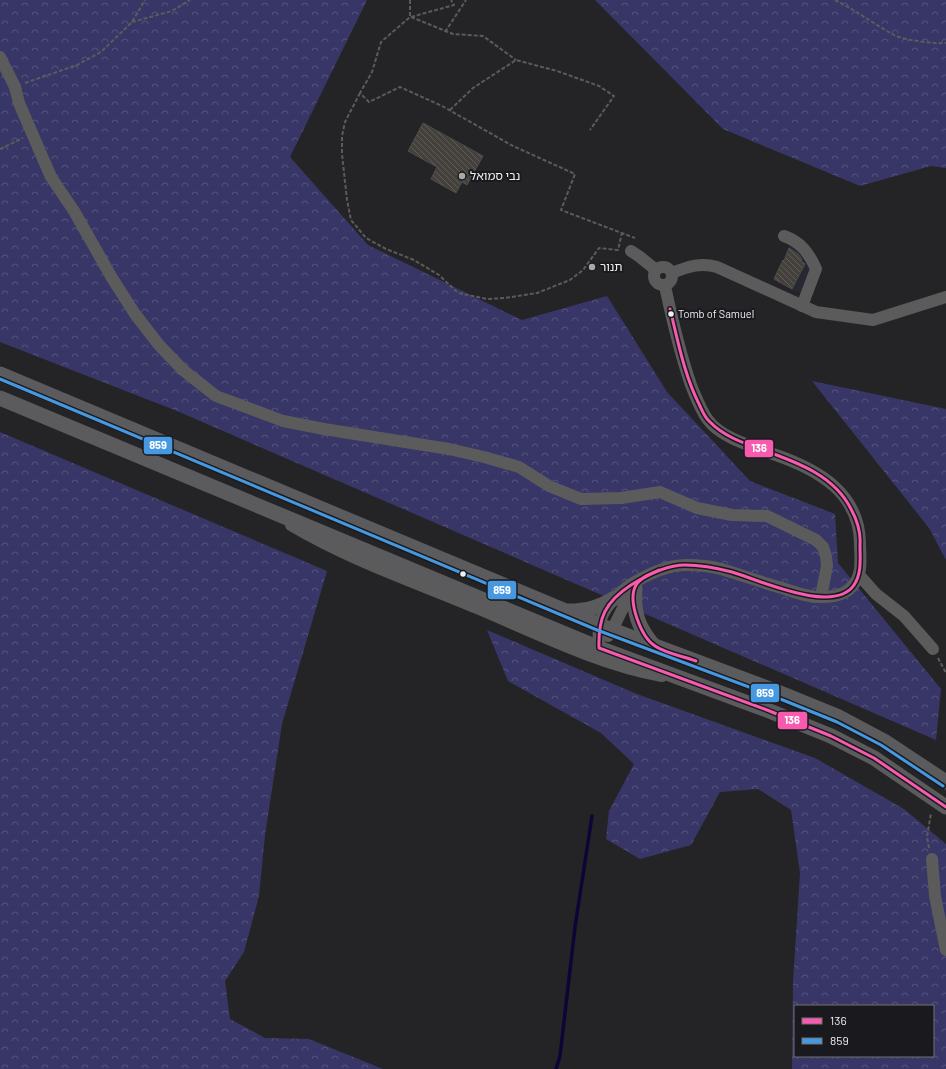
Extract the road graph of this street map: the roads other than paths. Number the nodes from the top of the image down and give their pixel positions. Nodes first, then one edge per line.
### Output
1 (0, 57) edge
2 (784, 236) dead end
3 (631, 251) dead end
4 (656, 270) junction
5 (672, 273) junction
6 (665, 286) junction
7 (946, 297) edge
8 (802, 306) junction
9 (0, 374) edge
10 (0, 398) edge
11 (259, 506) junction
12 (859, 575) junction
13 (639, 583) junction
14 (821, 597) junction
15 (615, 598) junction
16 (566, 611) junction
17 (606, 628) junction
18 (654, 646) junction
19 (599, 648) junction
20 (933, 649) road end
21 (688, 681) junction
22 (946, 782) edge
23 (942, 804) edge
24 (932, 859) road end
25 (946, 950) edge

1 - 14 street
2 - 8 street
3 - 4 street
4 - 5 street
4 - 6 street
5 - 6 street
5 - 8 street
6 - 12 street
7 - 8 street
9 - 16 main road
10 - 11 main road
11 - 19 main road
11 - 21 street
12 - 14 street
12 - 20 street
13 - 14 street
13 - 15 street
13 - 17 street
13 - 18 main road
15 - 16 main road
15 - 17 street
16 - 17 main road
17 - 18 main road
17 - 19 street
18 - 22 main road
19 - 21 main road
21 - 23 main road
24 - 25 street

